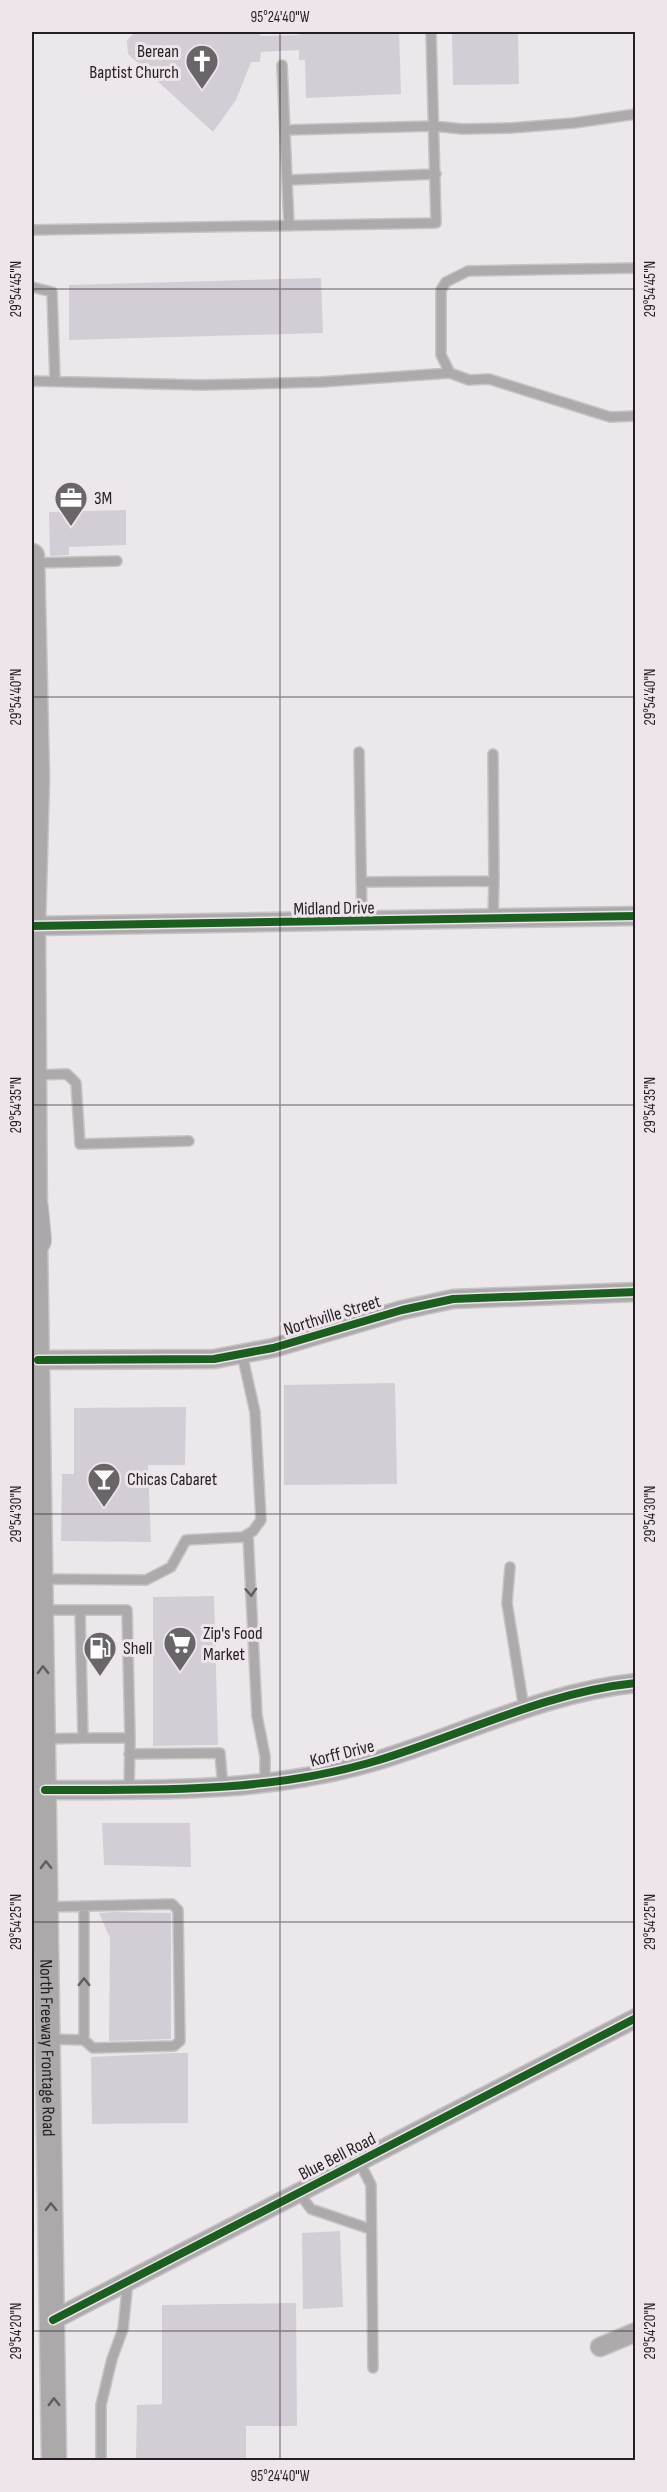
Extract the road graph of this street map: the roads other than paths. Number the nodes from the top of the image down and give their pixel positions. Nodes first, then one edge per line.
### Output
1 (431, 32) edge
2 (282, 65) dead end
3 (636, 114) edge
4 (434, 126) junction
5 (285, 130) junction
6 (436, 174) junction
7 (289, 180) junction
8 (289, 226) junction
9 (32, 230) edge
10 (636, 267) edge
11 (32, 287) edge
12 (450, 373) junction
13 (32, 381) edge
14 (55, 381) junction
15 (636, 417) edge
16 (32, 556) edge
17 (117, 561) dead end
18 (32, 563) edge
19 (359, 752) dead end
20 (493, 754) dead end
21 (494, 881) junction
22 (361, 882) junction
23 (636, 916) edge
24 (493, 919) junction
25 (362, 922) junction
26 (33, 926) junction
27 (34, 1075) junction
28 (189, 1141) dead end
29 (32, 1208) edge
30 (35, 1240) junction
31 (636, 1292) edge
32 (242, 1354) junction
33 (38, 1360) junction
34 (248, 1534) junction
35 (510, 1568) dead end
36 (41, 1579) junction
37 (42, 1610) junction
38 (80, 1610) junction
39 (636, 1683) edge
40 (524, 1709) junction
41 (83, 1738) junction
42 (130, 1738) junction
43 (44, 1739) junction
44 (129, 1754) junction
45 (265, 1784) junction
46 (223, 1788) junction
47 (45, 1790) junction
48 (129, 1790) junction
49 (84, 1906) junction
50 (46, 1907) junction
51 (636, 2018) edge
52 (49, 2039) junction
53 (84, 2040) junction
54 (359, 2161) junction
55 (299, 2193) junction
56 (370, 2229) junction
57 (129, 2281) junction
58 (53, 2320) junction
59 (636, 2332) edge
60 (600, 2347) dead end
61 (373, 2368) dead end
62 (54, 2460) edge
63 (102, 2460) edge

1 - 4 lane
2 - 5 lane
3 - 4 lane
4 - 5 lane
4 - 6 lane
5 - 7 lane
6 - 7 lane
6 - 8 lane
7 - 8 lane
8 - 9 lane
10 - 12 lane
11 - 14 lane
12 - 14 lane
12 - 15 lane
13 - 14 lane
16 - 18 main road, North Freeway Frontage Road
17 - 18 lane
18 - 26 main road, North Freeway Frontage Road
19 - 22 lane
20 - 21 lane
21 - 22 lane
21 - 24 lane
22 - 25 lane
23 - 24 street, Midland Drive
24 - 25 street, Midland Drive
25 - 26 street, Midland Drive
26 - 27 main road, North Freeway Frontage Road
27 - 28 lane
27 - 30 main road, North Freeway Frontage Road
29 - 30 highway
30 - 33 main road, North Freeway Frontage Road
31 - 32 street, Northville Street
32 - 33 street, Northville Street
32 - 34 lane
33 - 36 main road, North Freeway Frontage Road
34 - 36 lane
34 -> 45 lane
35 - 40 lane
36 - 37 main road, North Freeway Frontage Road
37 - 38 lane
43 -> 37 main road, North Freeway Frontage Road
38 - 41 lane
38 - 42 lane
39 - 40 street, Korff Drive
40 - 45 street, Korff Drive
41 - 42 lane
41 - 43 lane
42 - 44 lane
43 - 47 main road, North Freeway Frontage Road
44 - 46 lane
44 - 48 lane
45 - 46 street, Korff Drive
46 - 48 street, Korff Drive
47 - 48 street, Korff Drive
50 -> 47 main road, North Freeway Frontage Road
49 - 50 lane
53 -> 49 lane
49 - 53 lane
50 - 52 main road, North Freeway Frontage Road
51 - 54 street, Blue Bell Road
52 - 53 lane
58 -> 52 main road, North Freeway Frontage Road
54 - 55 street, Blue Bell Road
54 - 56 lane
55 - 56 lane
55 - 57 street, Blue Bell Road
56 - 61 lane
57 - 58 street, Blue Bell Road
57 - 63 lane
62 -> 58 main road, North Freeway Frontage Road
59 - 60 street

